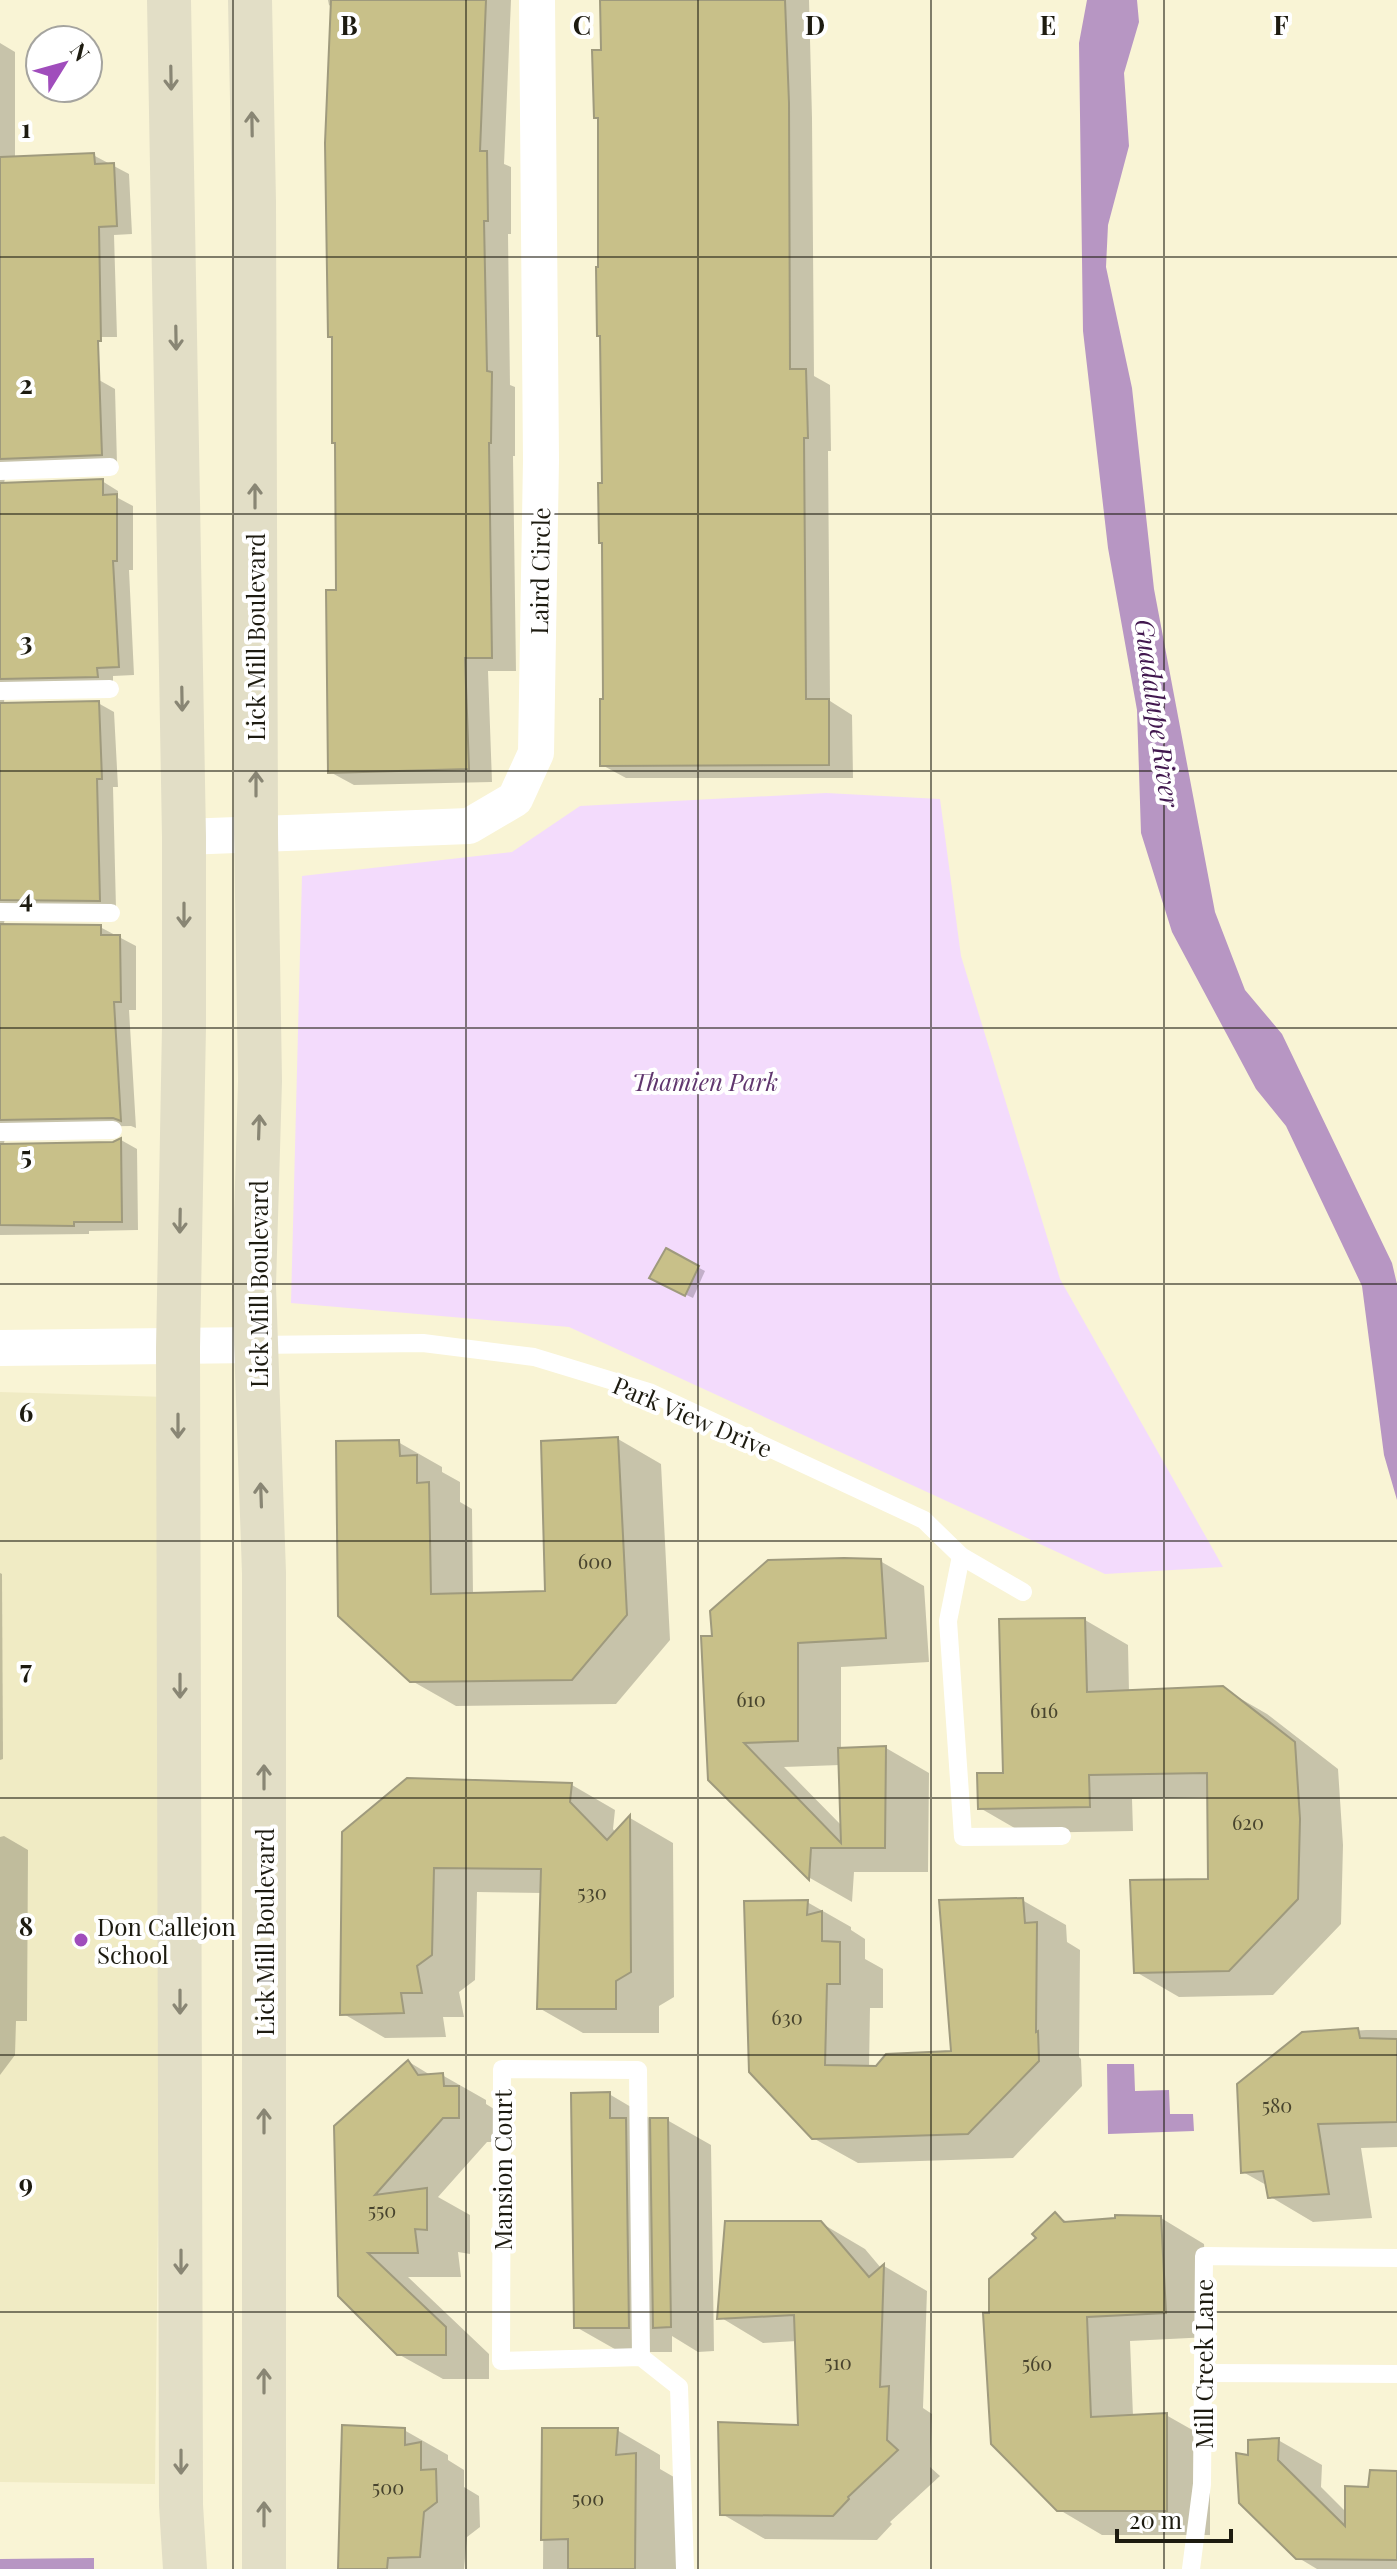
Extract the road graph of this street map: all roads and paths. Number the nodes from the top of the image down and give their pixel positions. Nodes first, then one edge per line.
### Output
1 (169, 0) edge
2 (250, 0) edge
3 (537, 0) edge
4 (110, 467) dead end
5 (0, 471) edge
6 (110, 689) dead end
7 (0, 691) edge
8 (256, 833) junction
9 (184, 837) junction
10 (0, 912) edge
11 (111, 913) dead end
12 (113, 1130) dead end
13 (0, 1132) edge
14 (255, 1345) junction
15 (0, 1348) edge
16 (178, 1348) junction
17 (961, 1556) junction
18 (1023, 1592) dead end
19 (1062, 1836) dead end
20 (1397, 2258) edge
21 (641, 2357) junction
22 (1203, 2373) junction
23 (1397, 2374) edge
24 (185, 2569) edge
25 (264, 2569) edge
26 (685, 2569) edge
27 (1191, 2569) edge

1 -> 9 main road
8 -> 2 main road, Lick Mill Boulevard
3 - 8 street, Laird Circle
4 - 5 lane
6 - 7 lane
8 - 9 street, Laird Circle
14 -> 8 main road, Lick Mill Boulevard
9 -> 16 main road
10 - 11 lane
12 - 13 lane
14 - 16 street
14 - 17 lane, Park View Drive
25 -> 14 main road, Lick Mill Boulevard
15 - 16 street
16 -> 24 main road
17 - 18 lane, Park View Drive
17 - 19 lane
20 - 22 lane, Mill Creek Lane
21 - 21 lane, Mansion Court
21 - 26 lane
22 - 23 lane
22 - 27 lane, Mill Creek Lane

